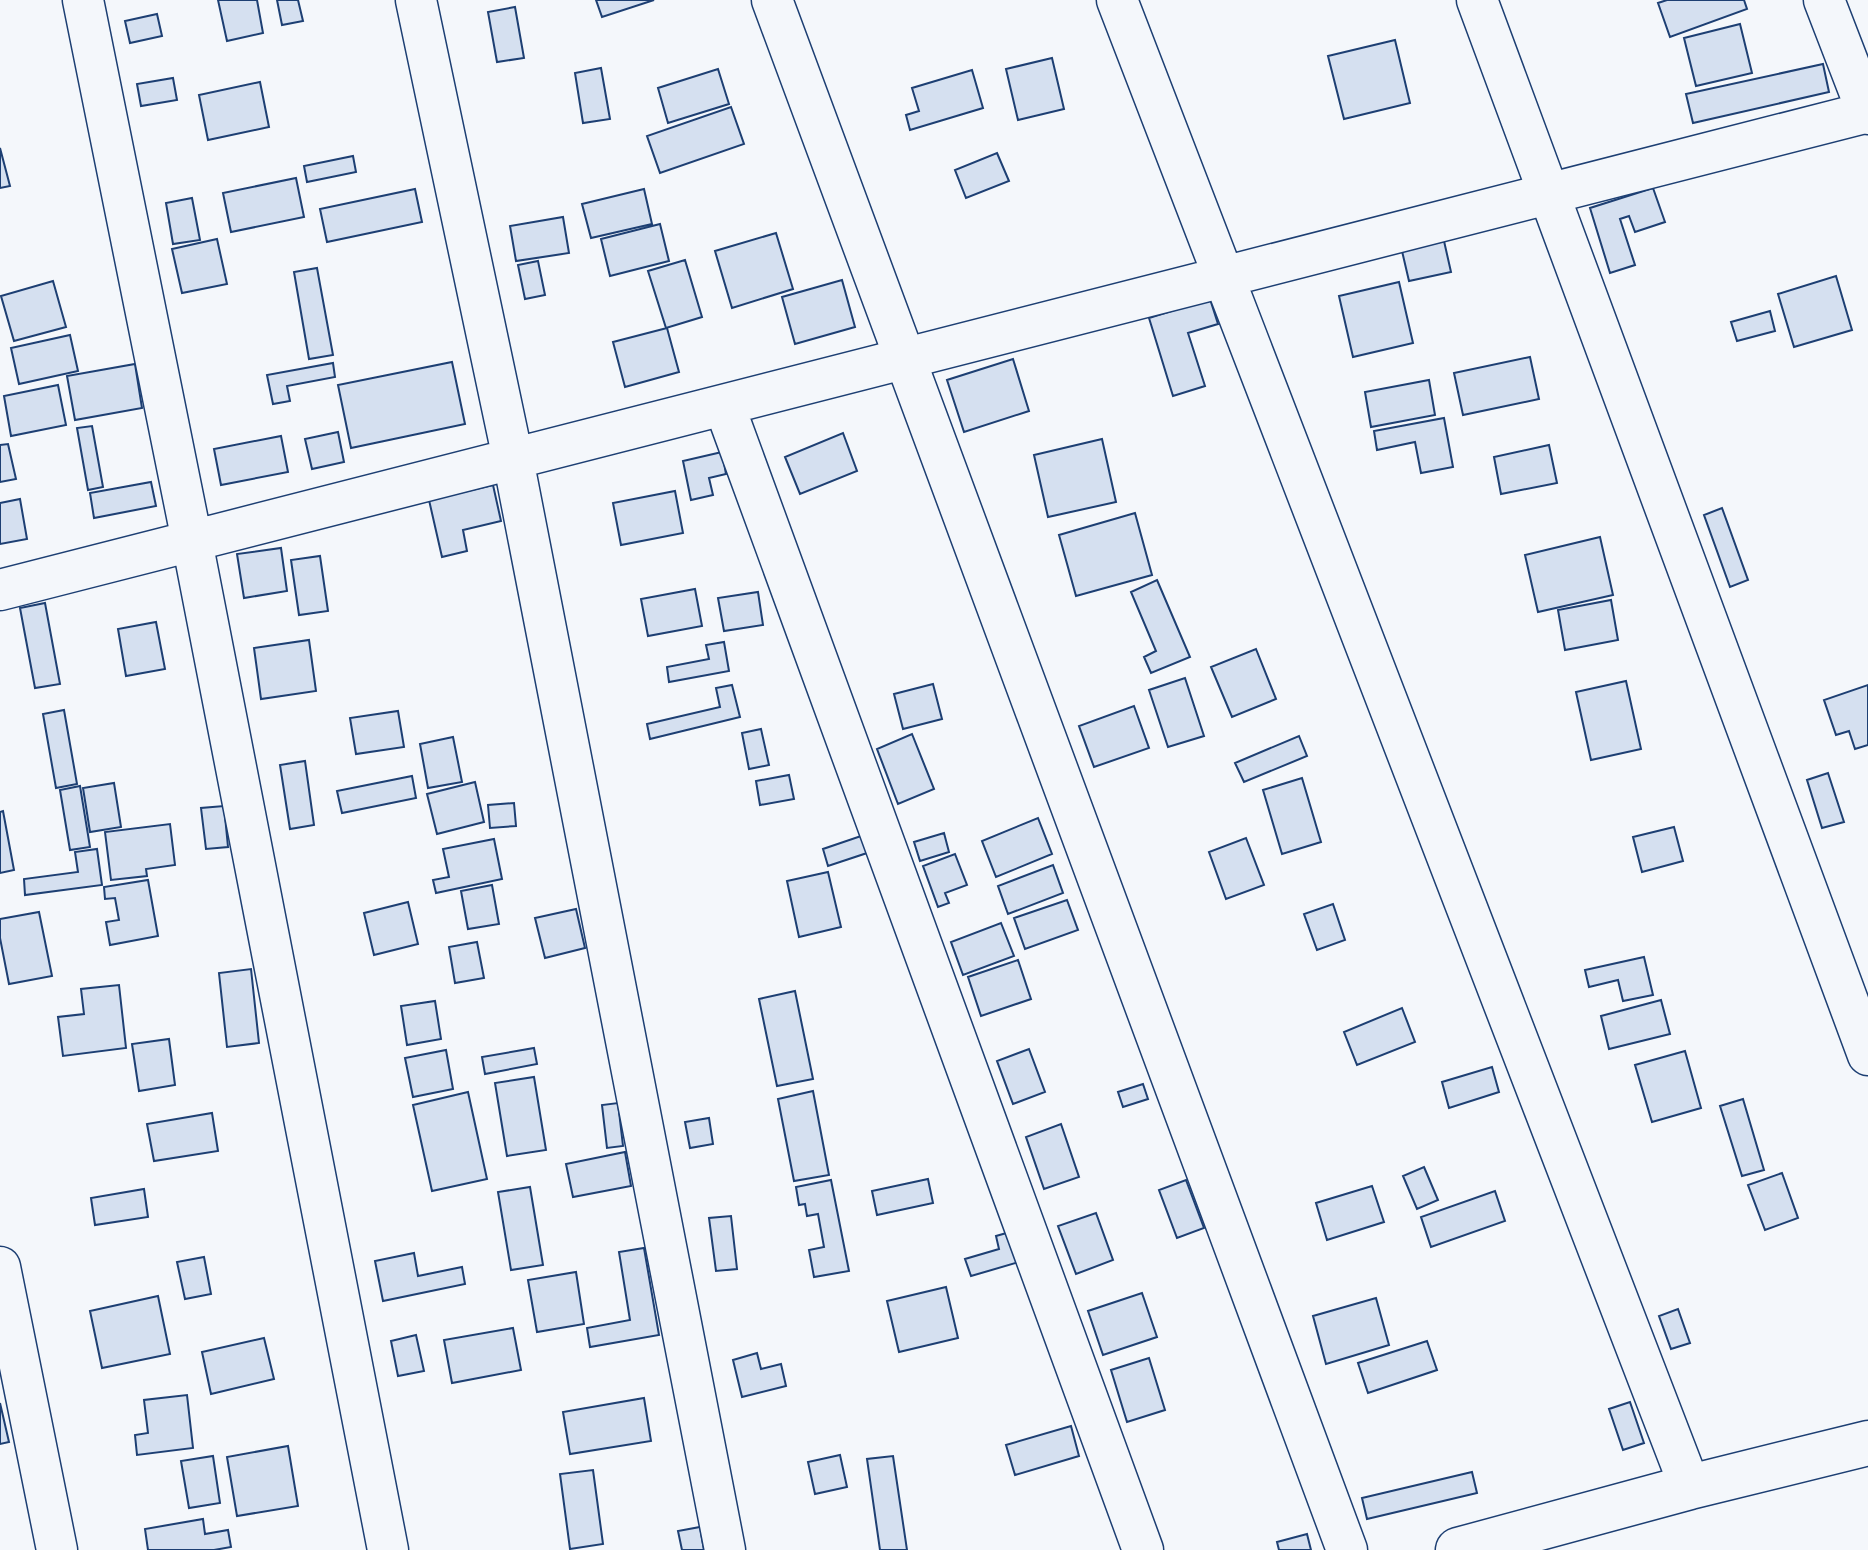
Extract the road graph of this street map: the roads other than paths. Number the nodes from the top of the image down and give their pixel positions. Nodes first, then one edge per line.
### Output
1 (83, 0) edge
2 (416, 0) edge
3 (772, 0) edge
4 (1117, 0) edge
5 (1477, 0) edge
6 (1824, 0) edge
7 (1868, 113) edge
8 (1549, 194) junction
9 (1223, 277) junction
10 (905, 358) junction
11 (724, 405) junction
12 (513, 459) junction
13 (192, 541) junction
14 (0, 590) edge
15 (1868, 1055) edge
16 (0, 1267) edge
17 (1868, 1443) edge
18 (1690, 1487) junction
19 (1565, 1537) edge
20 (57, 1550) edge
21 (388, 1550) edge
22 (725, 1550) edge
23 (1143, 1550) edge
24 (1347, 1550) edge
25 (1458, 1550) edge

1 - 13 street
2 - 12 street
3 - 10 street
4 - 9 street
5 - 8 street
6 - 7 street
7 - 8 street
8 - 9 street
8 - 15 street
9 - 10 street
9 - 18 street
10 - 11 street
10 - 24 street
11 - 12 street
11 - 23 street
12 - 13 street
12 - 22 street
13 - 14 street
13 - 21 street
16 - 20 street
17 - 18 main road
18 - 19 main road
19 - 25 main road

